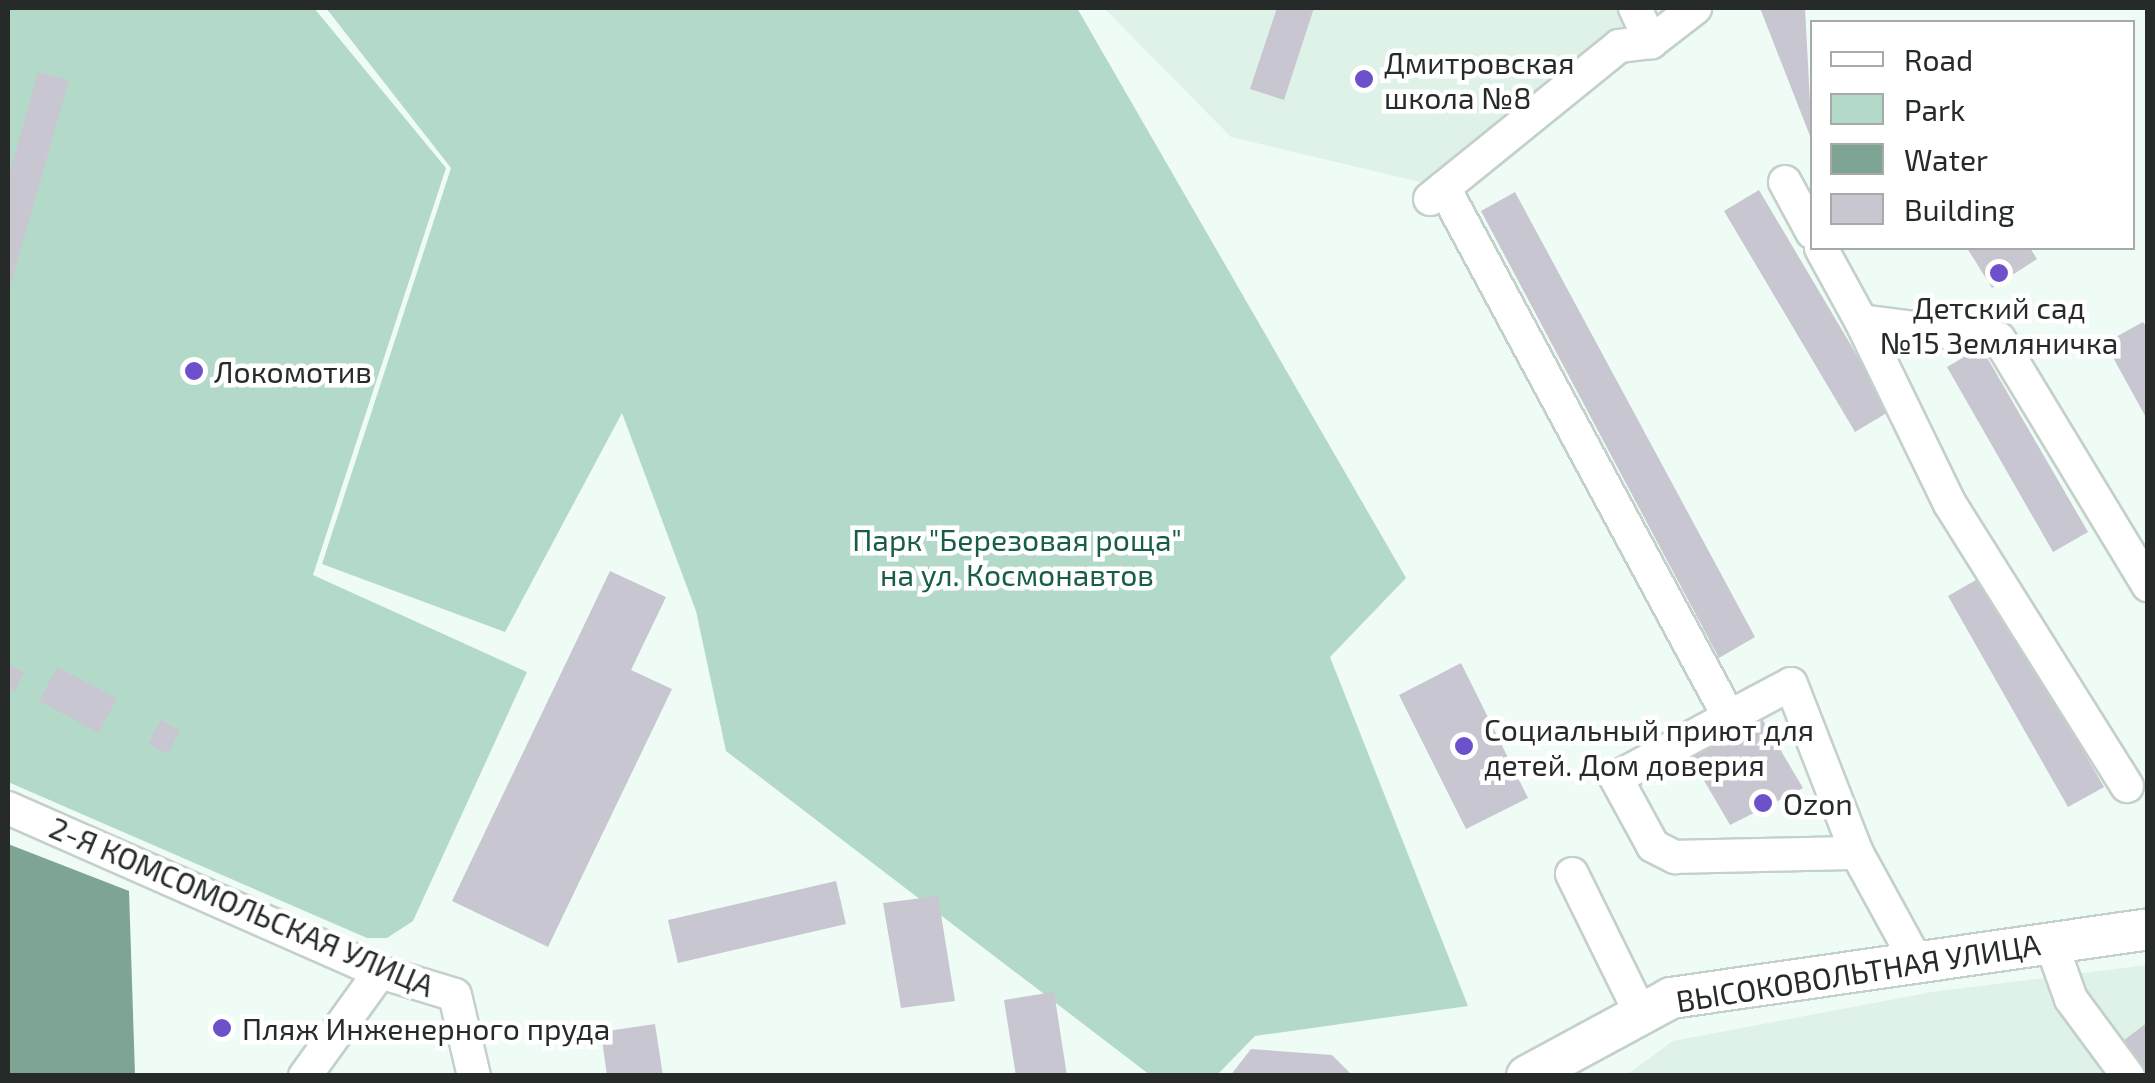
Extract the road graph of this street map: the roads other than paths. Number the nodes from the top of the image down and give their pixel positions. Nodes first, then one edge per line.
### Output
1 (1635, 8) edge
2 (1695, 8) edge
3 (1651, 42) junction
4 (1785, 182) dead end
5 (1810, 228) edge
6 (1822, 250) edge
7 (1861, 320) junction
8 (2148, 585) edge
9 (1728, 717) junction
10 (2127, 786) dead end
11 (8, 808) edge
12 (1857, 853) junction
13 (1572, 874) dead end
14 (2148, 929) edge
15 (2050, 944) junction
16 (1915, 959) junction
17 (380, 972) junction
18 (1640, 1012) junction
19 (305, 1076) edge
20 (474, 1076) edge
21 (1526, 1076) edge
22 (2128, 1076) edge

1 - 3 street
2 - 3 street
3 - 9 street
4 - 5 street
6 - 7 street
7 - 8 street
7 - 10 street
9 - 12 street
9 - 12 street
11 - 17 street, 2-Я КОМСОМОЛЬСКАЯ УЛИЦА
12 - 16 street
13 - 18 street
14 - 15 main road, ВЫСОКОВОЛЬТНАЯ УЛИЦА
15 - 16 main road, ВЫСОКОВОЛЬТНАЯ УЛИЦА
15 - 22 street
16 - 18 main road, ВЫСОКОВОЛЬТНАЯ УЛИЦА
17 - 19 street
17 - 20 street, 2-Я КОМСОМОЛЬСКАЯ УЛИЦА
18 - 21 main road, ВЫСОКОВОЛЬТНАЯ УЛИЦА

